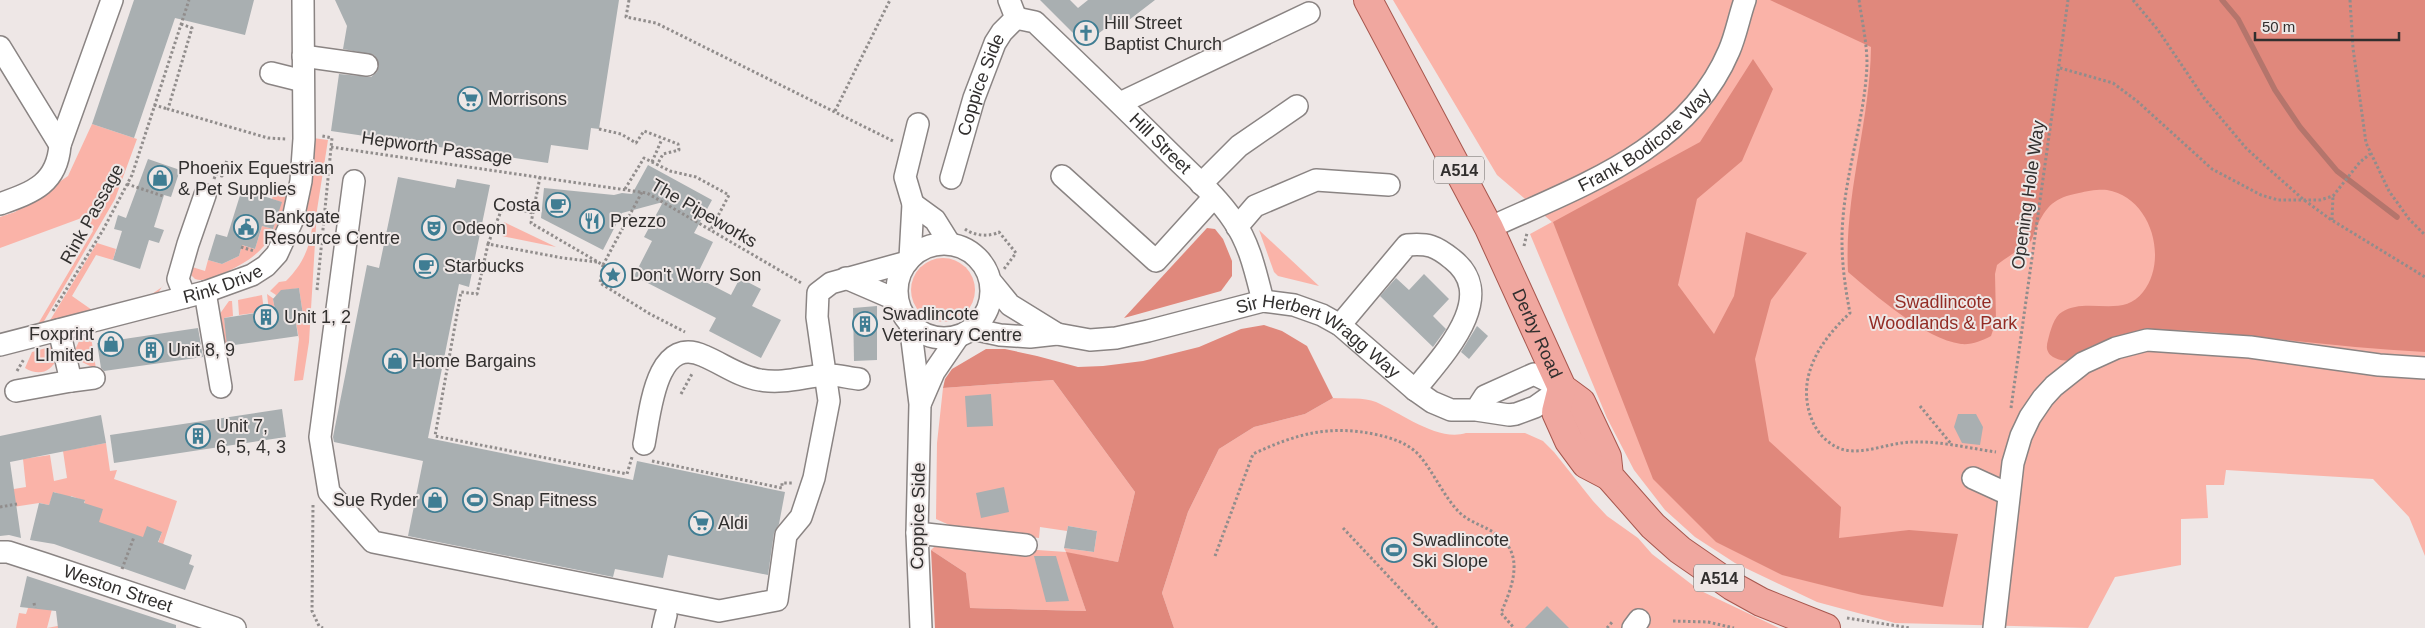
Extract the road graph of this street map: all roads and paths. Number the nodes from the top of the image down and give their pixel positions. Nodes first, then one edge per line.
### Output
1 (112, 0) edge
2 (189, 0) edge
3 (303, 0) edge
4 (629, 0) edge
5 (890, 0) edge
6 (1368, 0) edge
7 (1745, 0) edge
8 (1859, 0) edge
9 (2068, 0) edge
10 (2133, 0) edge
11 (2350, 0) edge
12 (1013, 9) edge
13 (1309, 13) dead end
14 (181, 24) junction
15 (0, 47) edge
16 (303, 56) junction
17 (366, 65) dead end
18 (2060, 68) junction
19 (271, 73) dead end
20 (303, 81) junction
21 (1120, 103) junction
22 (154, 105) junction
23 (1297, 106) dead end
24 (168, 109) junction
25 (835, 111) junction
26 (918, 124) dead end
27 (599, 128) dead end
28 (315, 136) dead end
29 (294, 139) dead end
30 (662, 139) junction
31 (60, 145) junction
32 (913, 145) junction
33 (2370, 154) junction
34 (652, 162) junction
35 (657, 165) junction
36 (1062, 176) dead end
37 (540, 177) junction
38 (951, 178) dead end
39 (354, 181) dead end
40 (127, 184) junction
41 (1389, 185) dead end
42 (625, 189) junction
43 (1208, 191) junction
44 (642, 192) junction
45 (205, 195) dead end
46 (163, 196) dead end
47 (2333, 196) junction
48 (2304, 200) junction
49 (0, 204) edge
50 (913, 204) junction
51 (533, 213) junction
52 (2332, 221) junction
53 (1237, 226) junction
54 (1489, 228) junction
55 (710, 231) junction
56 (2425, 235) edge
57 (956, 236) junction
58 (488, 244) junction
59 (909, 260) junction
60 (597, 262) junction
61 (603, 265) junction
62 (2425, 277) edge
63 (846, 278) junction
64 (998, 280) junction
65 (206, 292) junction
66 (818, 293) junction
67 (185, 298) junction
68 (898, 300) junction
69 (1262, 302) junction
70 (910, 324) junction
71 (1340, 325) junction
72 (59, 330) junction
73 (965, 333) junction
74 (1058, 334) junction
75 (38, 335) junction
76 (692, 335) dead end
77 (0, 345) edge
78 (2425, 368) edge
79 (827, 375) junction
80 (94, 378) dead end
81 (859, 379) dead end
82 (71, 381) junction
83 (15, 382) joint
84 (220, 387) dead end
85 (1562, 388) junction
86 (1415, 390) junction
87 (920, 404) junction
88 (1920, 406) dead end
89 (1476, 410) junction
90 (2010, 416) dead end
91 (1952, 446) junction
92 (2004, 453) dead end
93 (645, 455) junction
94 (1973, 478) dead end
95 (782, 488) dead end
96 (2008, 494) junction
97 (17, 504) dead end
98 (0, 507) edge
99 (1343, 528) dead end
100 (917, 533) junction
101 (134, 537) dead end
102 (1026, 545) dead end
103 (0, 552) edge
104 (1215, 556) dead end
105 (120, 577) dead end
106 (34, 603) dead end
107 (35, 608) dead end
108 (1673, 621) dead end
109 (1834, 622) edge
110 (1610, 624) dead end
111 (319, 626) dead end
112 (236, 628) edge
113 (323, 628) edge
114 (921, 628) edge
115 (1437, 628) edge
116 (1514, 628) edge
117 (1607, 628) edge
118 (1734, 628) edge
119 (1910, 628) edge
120 (1994, 628) edge

1 - 31 street
2 - 14 path, Rink Passage
3 - 16 street, Rink Drive
4 - 25 path
5 - 25 path
6 - 54 main road, Derby Road / A514
7 - 54 street, Frank Bodicote Way
8 - 91 path
9 - 18 path, Opening Hole Way
10 - 48 path
11 - 33 path
12 - 21 street, Hill Street
12 - 38 street, Coppice Side
13 - 21 street
14 - 22 path, Rink Passage
14 - 24 path
15 - 31 street
16 - 17 street
16 - 20 street, Rink Drive
18 - 48 path
18 - 90 path, Opening Hole Way
19 - 20 street
20 - 65 street, Rink Drive
21 - 43 street, Hill Street
22 - 24 path
22 - 40 path, Rink Passage
23 - 43 street
24 - 29 path
25 - 32 path
26 - 32 street
27 - 30 path
28 - 37 path, Hepworth Passage
30 - 34 path
30 - 35 path
31 - 49 street
32 - 50 street
33 - 47 path
33 - 56 path
34 - 35 path
34 - 42 path
35 - 55 path
36 - 43 street
37 - 42 path, The Pipeworks
37 - 51 path
39 - 79 street
40 - 46 path
40 - 75 path, Rink Passage
41 - 53 street
42 - 44 path, The Pipeworks
43 - 53 street, Hill Street
44 - 55 path, The Pipeworks
44 - 61 path
45 - 67 street
47 - 48 path
47 - 52 path
48 - 52 path
50 - 57 street
50 - 59 street
51 - 58 path
51 - 60 path
52 - 62 path
53 - 69 street, Hill Street
54 - 85 main road, Derby Road / A514
55 - 66 path, The Pipeworks
57 - 59 street
57 - 64 street
57 - 64 path
58 - 60 path
58 - 93 path
59 - 63 street
59 - 68 street
60 - 61 path
61 - 76 path
63 - 66 street
63 - 68 street
64 - 73 street
64 - 74 street, Sir Herbert Wragg Way
65 - 67 street, Rink Drive
65 - 84 street
66 - 79 street
67 - 72 street, Rink Drive
68 - 70 street
69 - 71 street, Sir Herbert Wragg Way
69 - 74 street, Sir Herbert Wragg Way
70 - 73 street
70 - 87 street, Coppice Side
71 - 86 street, Sir Herbert Wragg Way
71 - 86 street
72 - 75 street, Rink Drive
72 - 82 street
73 - 74 street, Sir Herbert Wragg Way
73 - 87 street, Coppice Side
75 - 77 street, Rink Drive
75 - 83 path, Rink Passage
78 - 96 street
79 - 81 street
79 - 93 street
80 - 82 street
82 - 83 street
85 - 89 street, Sir Herbert Wragg Way
85 - 89 street
85 - 109 main road, Derby Road / A514
86 - 89 street, Sir Herbert Wragg Way
87 - 100 street, Coppice Side
88 - 91 path
91 - 92 path
93 - 95 path
94 - 96 street
96 - 120 street
97 - 98 path
99 - 115 path
100 - 102 street
100 - 114 street, Coppice Side
101 - 105 path
103 - 112 street, Weston Street
104 - 116 path
106 - 107 path
108 - 118 path
109 - 119 path
110 - 117 path
111 - 113 path

